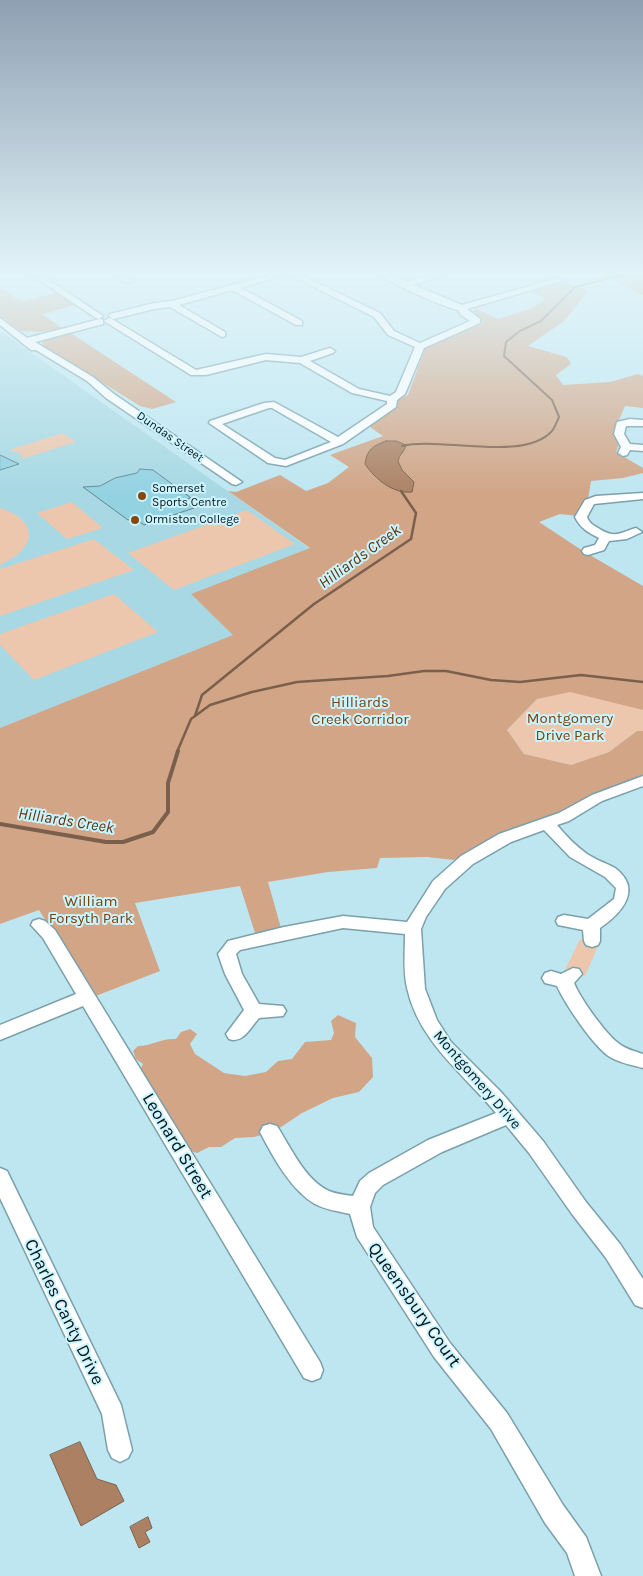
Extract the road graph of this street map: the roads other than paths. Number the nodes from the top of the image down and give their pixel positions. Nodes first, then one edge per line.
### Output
1 (38, 348) edge
2 (151, 348) edge
3 (419, 348) edge
4 (330, 351) dead end
5 (302, 360) junction
6 (392, 399) junction
7 (643, 423) edge
8 (339, 442) junction
9 (641, 448) dead end
10 (236, 482) dead end
11 (643, 496) edge
12 (636, 532) dead end
13 (605, 538) junction
14 (588, 551) dead end
15 (641, 785) edge
16 (547, 823) junction
17 (564, 921) dead end
18 (38, 925) dead end
19 (413, 929) junction
20 (563, 978) dead end
21 (86, 997) junction
22 (254, 1011) junction
23 (278, 1011) dead end
24 (0, 1033) edge
25 (235, 1034) dead end
26 (643, 1061) edge
27 (508, 1116) junction
28 (270, 1132) dead end
29 (0, 1177) edge
30 (360, 1207) junction
31 (643, 1298) edge
32 (312, 1370) dead end
33 (120, 1450) dead end
34 (588, 1576) edge

1 - 10 street, Dundas Street
2 - 5 street
3 - 6 street
4 - 5 street
5 - 6 street
6 - 8 street
7 - 9 street
8 - 8 street
11 - 13 street
12 - 13 street
13 - 14 street
15 - 16 street, Montgomery Drive
16 - 17 street
16 - 19 street, Montgomery Drive
18 - 21 street, Leonard Street
19 - 22 street
19 - 27 street, Montgomery Drive
20 - 26 street
21 - 24 street
21 - 32 street, Leonard Street
22 - 23 street
22 - 25 street
27 - 30 street
27 - 31 street, Montgomery Drive
28 - 30 street
29 - 33 street, Charles Canty Drive
30 - 34 street, Queensbury Court

